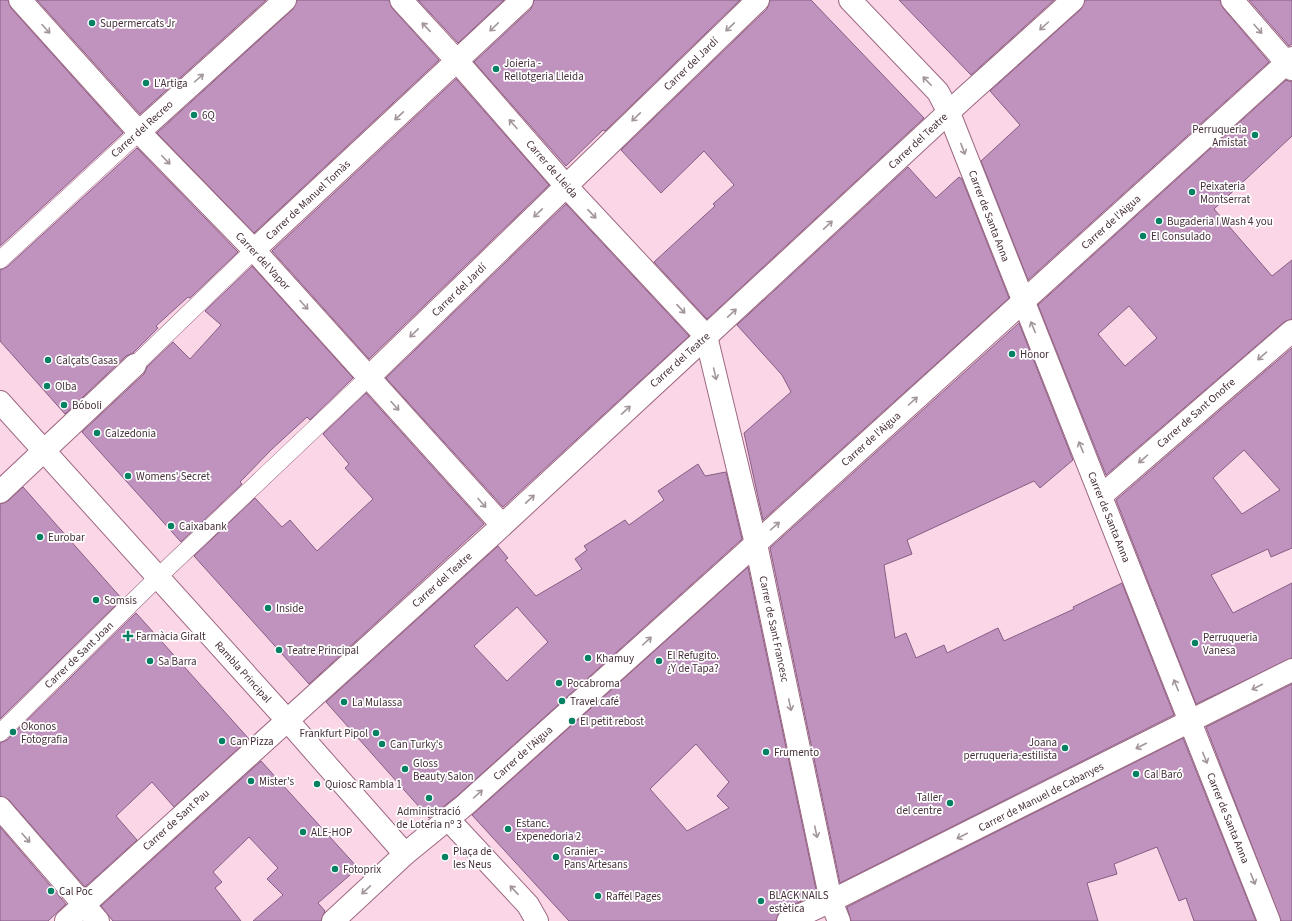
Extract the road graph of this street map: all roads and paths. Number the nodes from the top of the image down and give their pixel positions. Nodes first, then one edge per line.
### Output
1 (20, 0) edge
2 (285, 0) edge
3 (401, 0) edge
4 (522, 0) edge
5 (758, 0) edge
6 (850, 0) edge
7 (1073, 0) edge
8 (1232, 0) edge
9 (458, 62) junction
10 (1290, 63) edge
11 (949, 113) junction
12 (139, 132) junction
13 (566, 186) junction
14 (254, 250) junction
15 (0, 260) edge
16 (1022, 302) junction
17 (1292, 330) edge
18 (706, 336) junction
19 (135, 365) joint
20 (369, 377) junction
21 (0, 402) edge
22 (44, 450) junction
23 (0, 492) edge
24 (1101, 496) junction
25 (502, 525) junction
26 (756, 544) junction
27 (158, 578) junction
28 (1292, 670) edge
29 (287, 720) junction
30 (1190, 722) junction
31 (0, 733) edge
32 (0, 808) edge
33 (448, 819) junction
34 (405, 854) junction
35 (84, 904) junction
36 (835, 911) edge
37 (66, 921) edge
38 (98, 921) edge
39 (333, 921) edge
40 (537, 921) edge
41 (788, 921) edge
42 (1269, 921) edge

1 -> 12 street, Carrer del Vapor
12 -> 2 street, Carrer del Recreo
9 -> 3 street, Carrer de Lleida
4 -> 9 street, Carrer de Manuel Tomàs
5 -> 13 street, Carrer del Jardí
11 -> 6 street, Carrer de Santa Anna
7 -> 11 street, Carrer del Teatre
8 -> 10 street
13 -> 9 street, Carrer de Lleida
9 -> 14 street, Carrer de Manuel Tomàs
10 - 16 street, Carrer de l'Aigua
11 -> 16 street, Carrer de Santa Anna
18 -> 11 street, Carrer del Teatre
12 -> 14 street, Carrer del Vapor
12 - 15 lane, Carrer del Recreo
13 -> 18 street, Carrer de Lleida
13 -> 20 street, Carrer del Jardí
14 - 19 lane, Carrer de Manuel Tomàs
14 -> 20 street, Carrer del Vapor
24 -> 16 street, Carrer de Santa Anna
26 -> 16 street, Carrer de l'Aigua
17 -> 24 street, Carrer de Sant Onofre
25 -> 18 street, Carrer del Teatre
18 -> 26 street, Carrer de Sant Francesc
19 - 22 street, Carrer de Manuel Tomàs
20 -> 25 street, Carrer del Vapor
20 - 27 lane, Carrer del Jardí
21 - 22 street, Rambla Principal
22 - 23 street, Carrer de Manuel Tomàs
22 - 27 street, Rambla Principal
30 -> 24 street, Carrer de Santa Anna
25 - 29 street, Carrer del Teatre
33 -> 26 street, Carrer de l'Aigua
26 -> 36 street, Carrer de Sant Francesc
27 - 29 street, Rambla Principal
27 - 31 lane, Carrer de Sant Joan
28 -> 30 street, Carrer de Manuel de Cabanyes
29 - 34 street, Rambla Principal
29 - 35 street, Carrer de Sant Pau
30 -> 36 street, Carrer de Manuel de Cabanyes
30 -> 42 street, Carrer de Santa Anna
32 -> 35 street
33 - 34 street
40 -> 33 street
34 -> 39 street
35 - 37 street, Carrer de Sant Pau
35 - 38 street
36 - 41 street, Carrer de Manuel de Cabanyes

